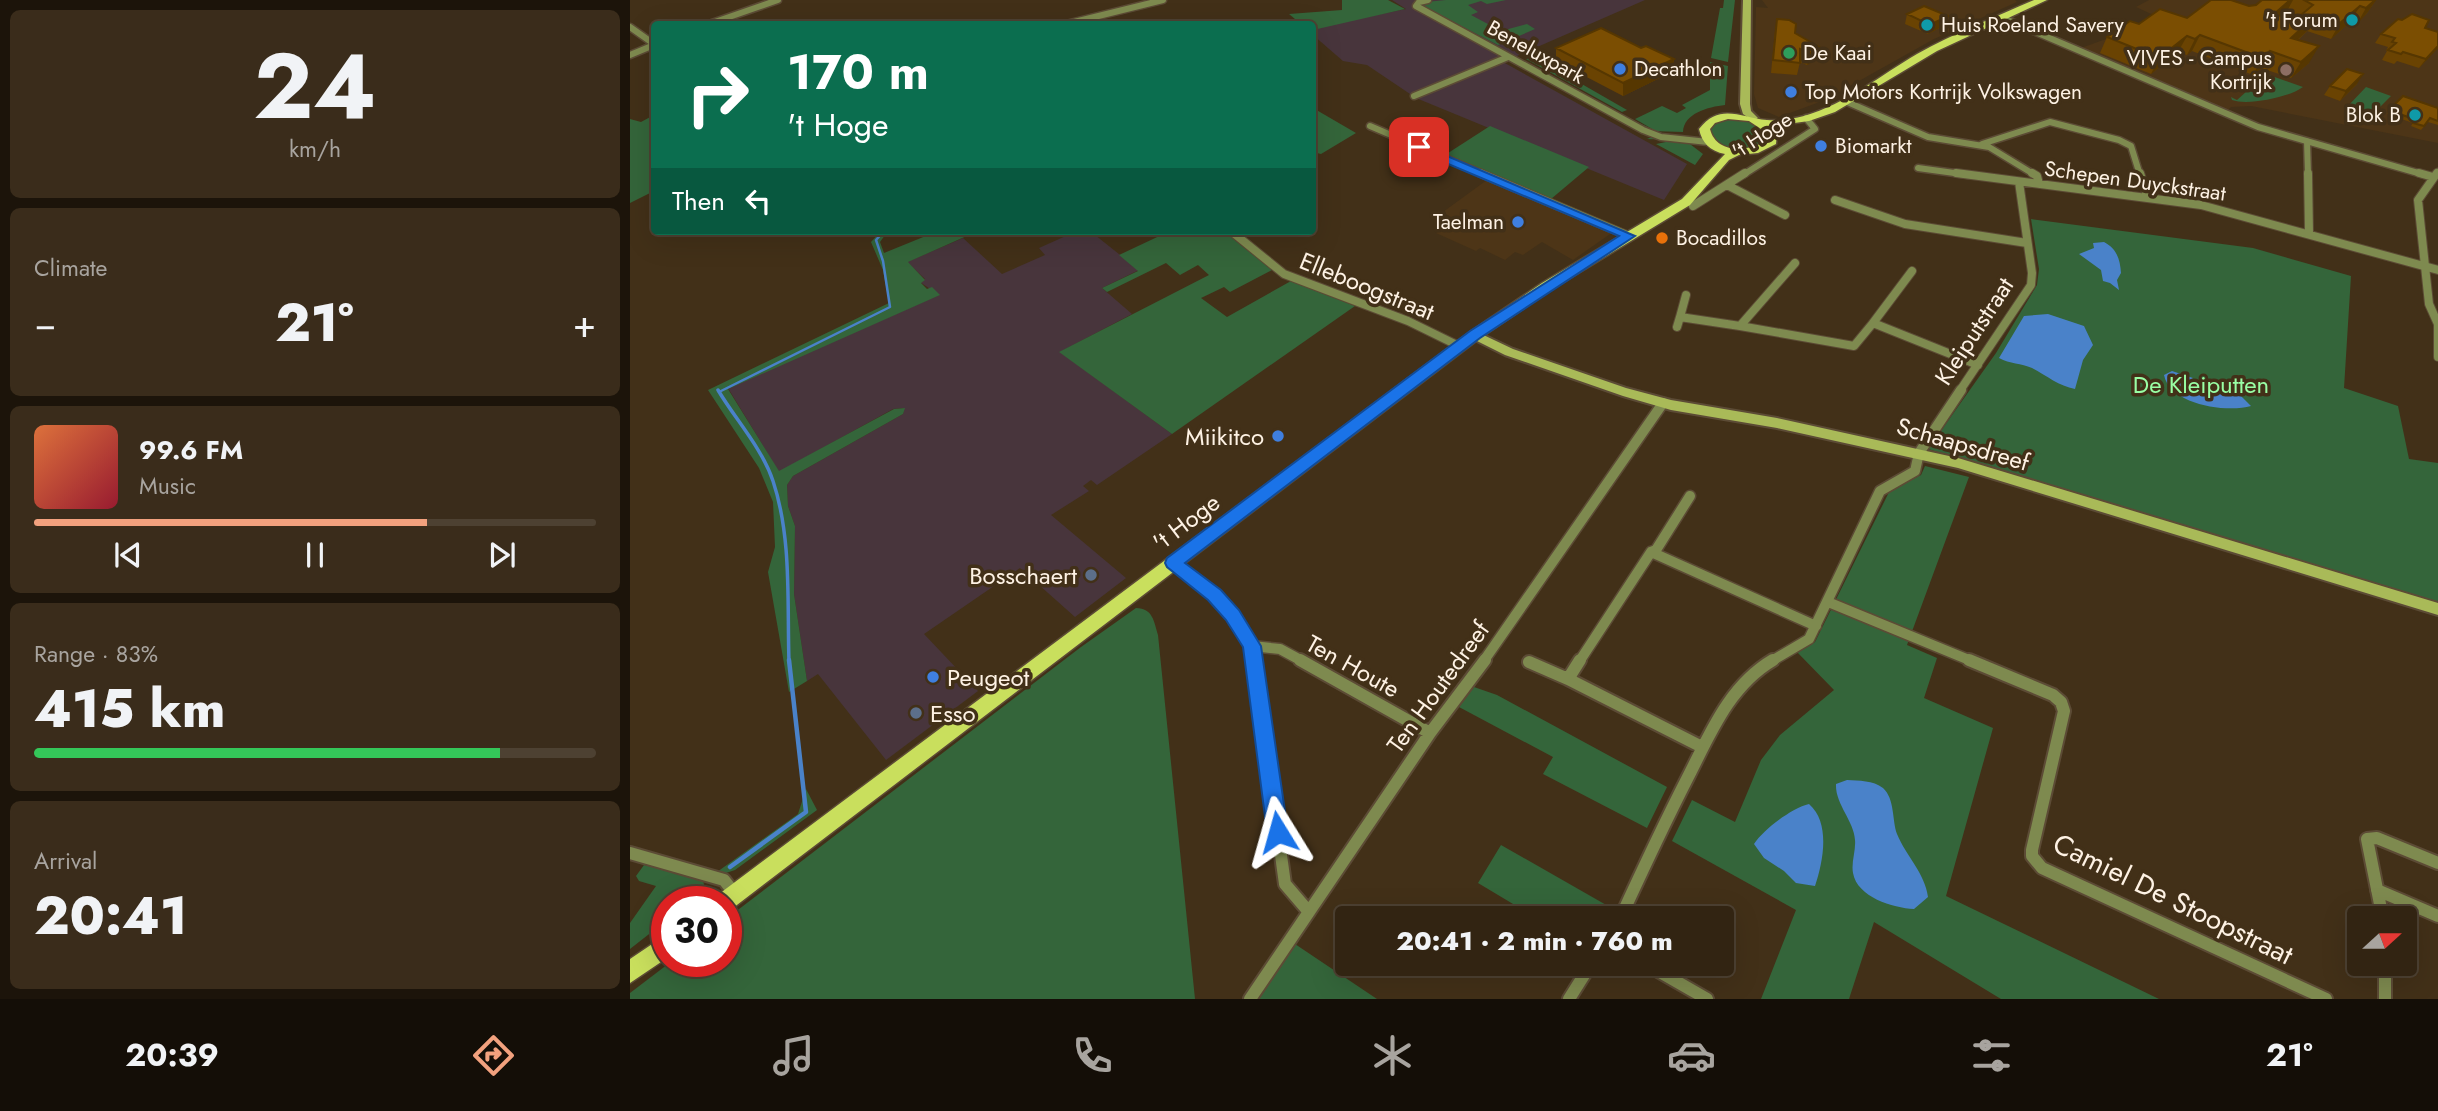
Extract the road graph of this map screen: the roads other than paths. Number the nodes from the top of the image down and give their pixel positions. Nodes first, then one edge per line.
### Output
1 (778, 0) edge
2 (1163, 0) edge
3 (1429, 0) edge
4 (1745, 0) edge
5 (2042, 0) edge
6 (2026, 3) edge
7 (2003, 18) junction
8 (718, 21) edge
9 (1078, 21) edge
10 (630, 27) edge
11 (651, 43) edge
12 (651, 46) edge
13 (630, 55) edge
14 (1508, 57) junction
15 (1414, 96) dead end
16 (1845, 101) junction
17 (1727, 116) junction
18 (1808, 120) junction
19 (1758, 121) junction
20 (1370, 126) dead end
21 (1704, 129) junction
22 (1653, 134) junction
23 (1773, 134) junction
24 (2307, 141) junction
25 (1712, 144) junction
26 (1981, 145) junction
27 (1737, 152) junction
28 (1918, 168) dead end
29 (2435, 175) edge
30 (2019, 182) junction
31 (2039, 184) junction
32 (1727, 185) junction
33 (2148, 198) junction
34 (1835, 200) dead end
35 (1677, 205) junction
36 (1693, 206) dead end
37 (1785, 215) dead end
38 (2309, 233) junction
39 (1236, 235) edge
40 (1629, 236) junction
41 (2028, 243) junction
42 (1795, 263) dead end
43 (2424, 265) junction
44 (2438, 270) edge
45 (1912, 271) dead end
46 (1686, 295) dead end
47 (1680, 317) junction
48 (1873, 323) junction
49 (1677, 327) dead end
50 (1740, 327) junction
51 (1475, 334) junction
52 (1459, 346) junction
53 (2438, 357) edge
54 (1978, 365) junction
55 (1663, 403) junction
56 (1920, 453) junction
57 (1690, 496) dead end
58 (1651, 552) junction
59 (1173, 563) junction
60 (1828, 602) junction
61 (2438, 609) edge
62 (1816, 626) junction
63 (1252, 646) junction
64 (1529, 662) dead end
65 (1568, 680) junction
66 (1430, 733) junction
67 (1702, 747) junction
68 (630, 853) edge
69 (2438, 863) edge
70 (726, 886) edge
71 (742, 889) edge
72 (2377, 890) junction
73 (1626, 906) edge
74 (2380, 906) edge
75 (1309, 912) junction
76 (2438, 916) edge
77 (651, 957) edge
78 (630, 972) edge
79 (1583, 976) edge
80 (1667, 976) edge
81 (2385, 976) edge
82 (2320, 998) edge
83 (1250, 999) edge
84 (1569, 999) edge
85 (1707, 999) edge
86 (2385, 999) edge

1 - 8 street
2 - 9 street
3 - 14 street, Beneluxpark
4 - 17 street
4 - 19 street
5 - 6 main road, 't Hoge
6 - 7 main road, 't Hoge
7 - 16 main road, 't Hoge
7 - 24 street
10 - 11 street
12 - 13 street
14 - 15 street
14 - 22 street, Beneluxpark
16 - 18 main road, 't Hoge
16 - 26 street
17 - 19 main road, 't Hoge
17 - 21 main road
18 - 19 main road, 't Hoge
18 - 23 main road, 't Hoge
18 - 32 street, 't Hoge
19 - 23 main road
20 - 40 street
21 - 22 street, Beneluxpark
21 - 25 main road
22 - 25 street, Beneluxpark
23 - 27 main road, 't Hoge
24 - 29 street
24 - 38 street
25 - 27 main road
25 - 35 main road, 't Hoge
26 - 31 street
26 - 33 street
27 - 35 main road, 't Hoge
28 - 30 street, Schepen Duyckstraat
29 - 43 street
30 - 31 street, Schepen Duyckstraat
30 - 41 street, Kleiputstraat
31 - 33 street, Schepen Duyckstraat
32 - 36 street, 't Hoge
32 - 37 street, 't Hoge
33 - 38 street, Schepen Duyckstraat
34 - 41 street
35 - 40 main road, 't Hoge
38 - 43 street, Schepen Duyckstraat
39 - 52 street, Elleboogstraat
40 - 51 main road, 't Hoge
41 - 54 street, Kleiputstraat
42 - 50 street
43 - 44 street, Schepen Duyckstraat
43 - 53 street
45 - 48 street
46 - 47 street
47 - 49 street
47 - 50 street
48 - 50 street
48 - 54 street
51 - 52 main road, 't Hoge
51 - 55 street, Schaapsdreef
52 - 59 main road, 't Hoge
54 - 56 street, Kleiputstraat
55 - 56 street, Schaapsdreef
55 - 66 street, Ten Houtedreef
56 - 60 street, Kleiputstraat
56 - 61 street, Schaapsdreef
57 - 58 street
58 - 62 street
58 - 65 street
59 - 63 street
59 - 71 main road, 't Hoge
60 - 62 street, Kleiputstraat
60 - 82 street, Camiel De Stoopstraat
62 - 67 street, Kleiputstraat
63 - 66 street, Ten Houte
63 - 75 street
64 - 65 street
65 - 67 street
66 - 75 street, Ten Houtedreef
67 - 73 street, Kleiputstraat
68 - 70 street
69 - 72 street
72 - 74 street
72 - 76 street
75 - 83 street, Ten Houtedreef
77 - 78 main road
79 - 84 street
80 - 85 street
81 - 86 street

